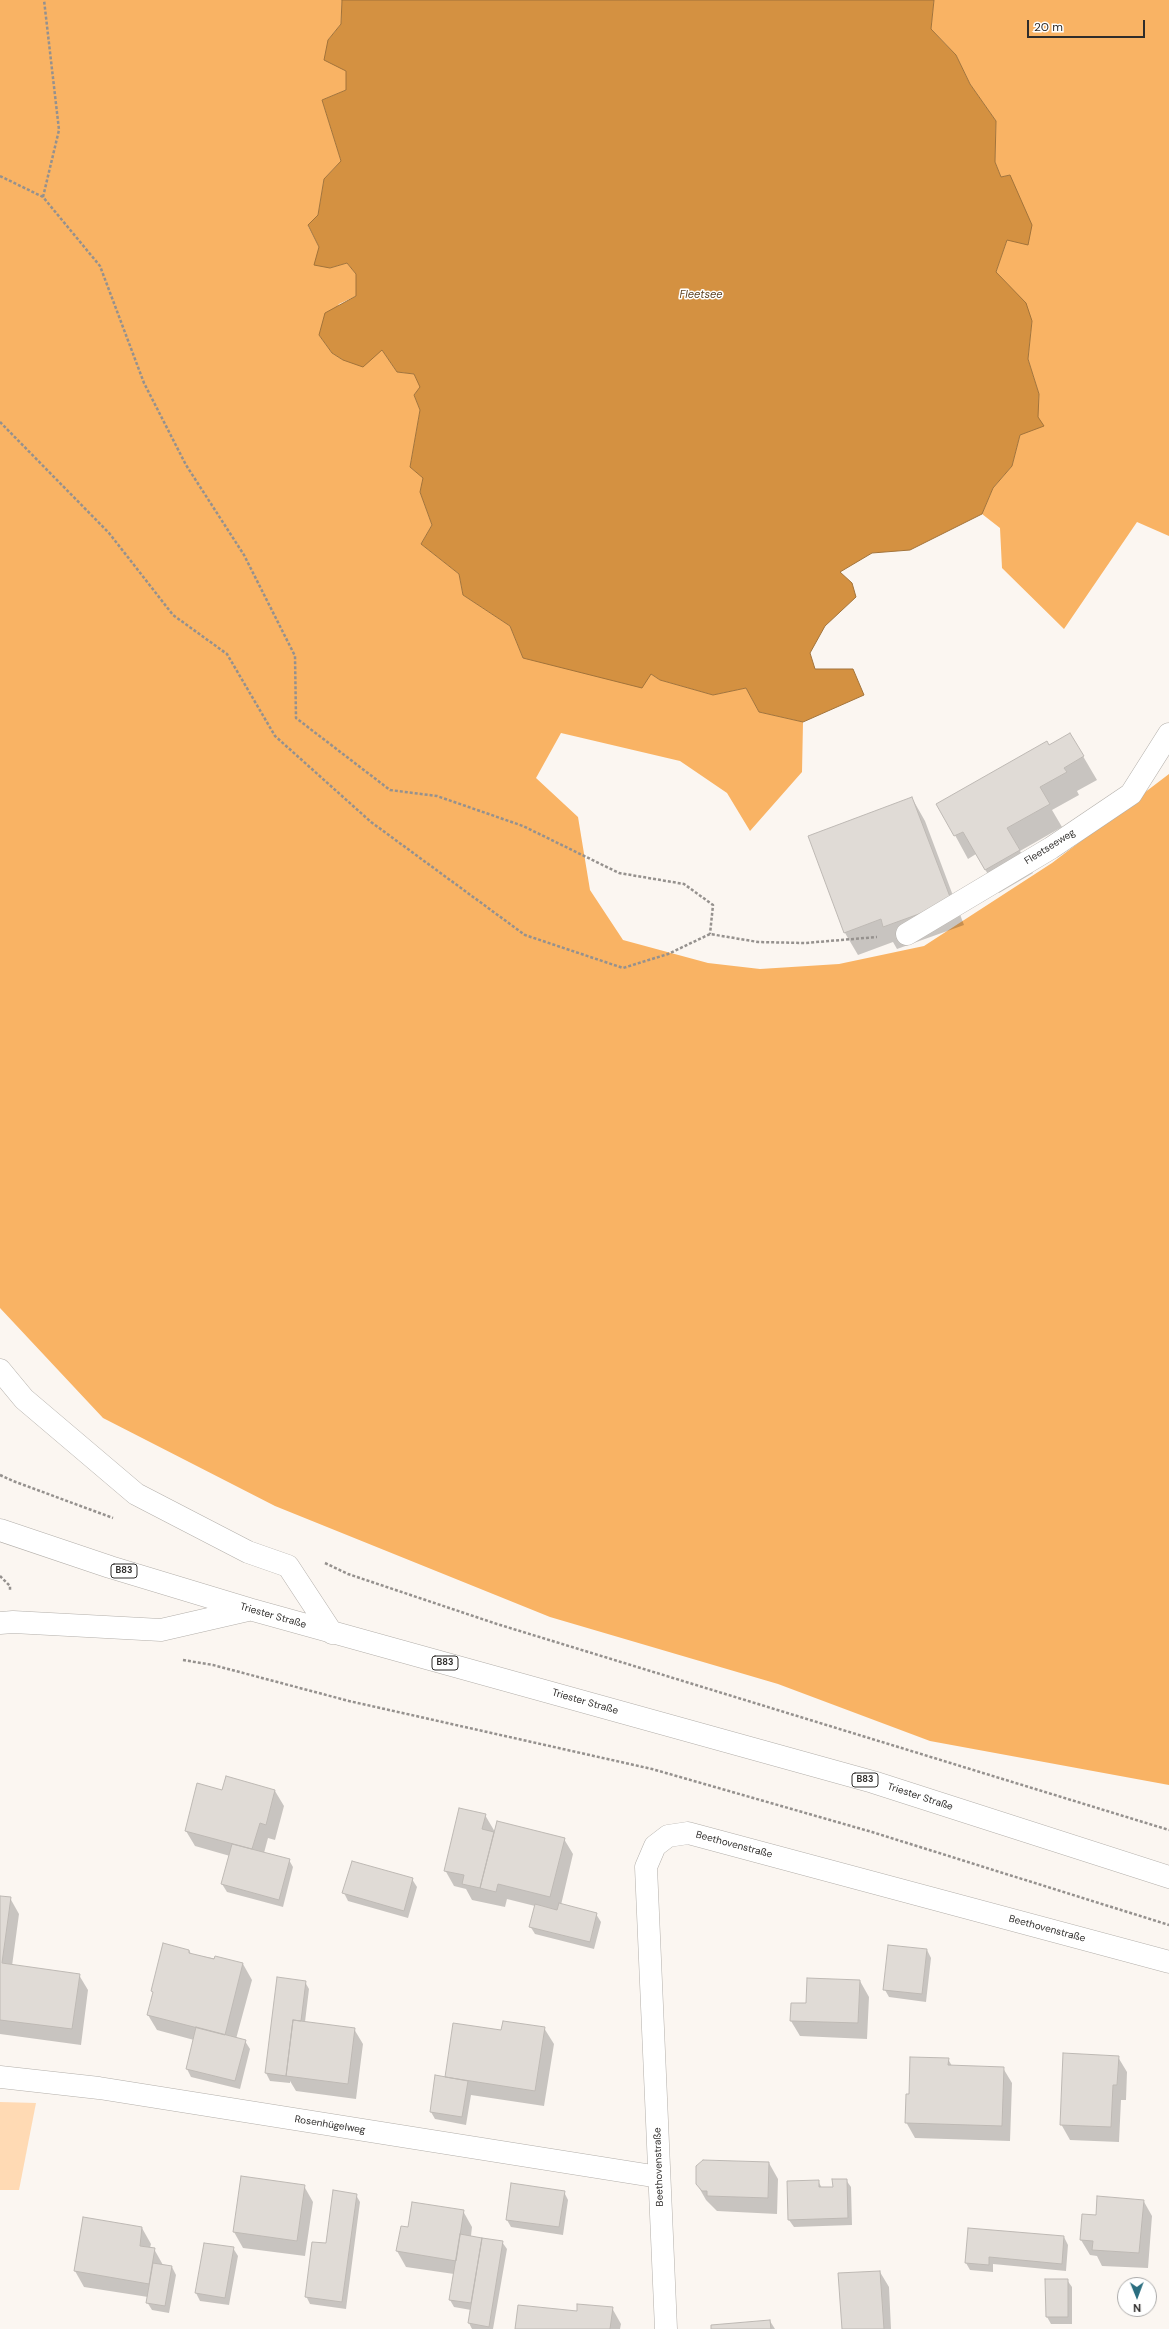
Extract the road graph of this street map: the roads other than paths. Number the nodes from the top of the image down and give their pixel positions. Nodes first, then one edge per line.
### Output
1 (1169, 734) edge
2 (907, 934) road end
3 (0, 1370) edge
4 (0, 1530) edge
5 (249, 1609) junction
6 (0, 1623) edge
7 (332, 1633) junction
8 (1169, 1877) edge
9 (1169, 1962) edge
10 (0, 2077) edge
11 (659, 2177) junction
12 (666, 2329) edge

1 - 2 street, Fleetseeweg
3 - 7 street
4 - 5 street, Triester Straße / B83
5 - 6 street
5 - 7 street, Triester Straße / B83
7 - 8 street, Triester Straße / B83
9 - 11 street, Beethovenstraße
10 - 11 street, Rosenhügelweg
11 - 12 street, Beethovenstraße

